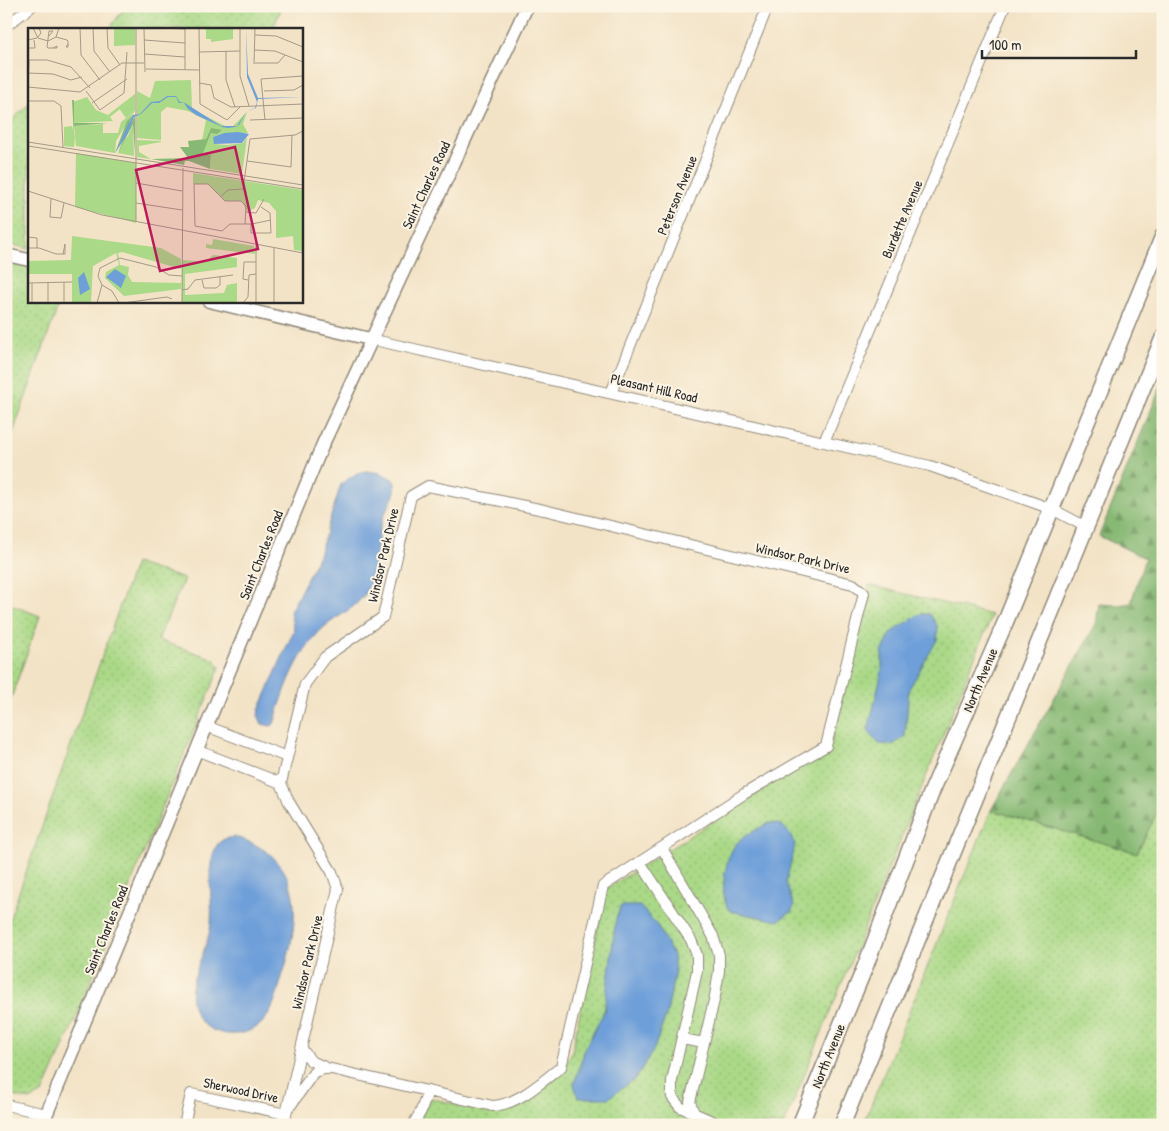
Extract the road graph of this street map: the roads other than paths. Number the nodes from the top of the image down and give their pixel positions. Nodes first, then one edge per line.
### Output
1 (32, 6) edge
2 (527, 6) edge
3 (768, 6) edge
4 (1005, 6) edge
5 (6, 26) edge
6 (1163, 236) edge
7 (6, 255) edge
8 (28, 260) edge
9 (213, 302) edge
10 (1163, 338) edge
11 (370, 339) junction
12 (611, 393) junction
13 (824, 442) junction
14 (1052, 509) junction
15 (1086, 527) junction
16 (206, 726) junction
17 (196, 750) junction
18 (287, 757) junction
19 (281, 783) junction
20 (662, 848) junction
21 (640, 862) junction
22 (682, 1039) junction
23 (704, 1043) junction
24 (302, 1049) junction
25 (328, 1068) junction
26 (428, 1091) junction
27 (6, 1105) edge
28 (694, 1113) junction
29 (44, 1119) edge
30 (286, 1120) edge
31 (184, 1125) edge
32 (413, 1125) edge
33 (721, 1125) edge
34 (800, 1125) edge
35 (842, 1125) edge

1 - 5 street
2 - 11 street, Saint Charles Road
3 - 12 street, Peterson Avenue
4 - 13 street, Burdette Avenue
6 - 14 main road, North Avenue
7 - 8 street
9 - 11 street, Pleasant Hill Road
10 - 15 main road
11 - 12 street, Pleasant Hill Road
11 - 16 street, Saint Charles Road
12 - 13 street, Pleasant Hill Road
13 - 14 street, Pleasant Hill Road
14 - 15 street, Pleasant Hill Road
14 - 34 main road, North Avenue
15 - 35 main road
16 - 17 street, Saint Charles Road
16 - 18 street
17 - 19 street
17 - 29 street, Saint Charles Road
18 - 19 street, Windsor Park Drive
18 - 20 street, Windsor Park Drive
19 - 24 street, Windsor Park Drive
20 - 21 street, Windsor Park Drive
20 - 23 street
21 - 22 street
21 - 26 street, Windsor Park Drive
22 - 23 street
22 - 28 street
23 - 28 street
24 - 25 street, Windsor Park Drive
24 - 30 street
25 - 26 street, Windsor Park Drive
25 - 30 street
26 - 32 street
27 - 29 street
28 - 33 street
30 - 31 street, Sherwood Drive

